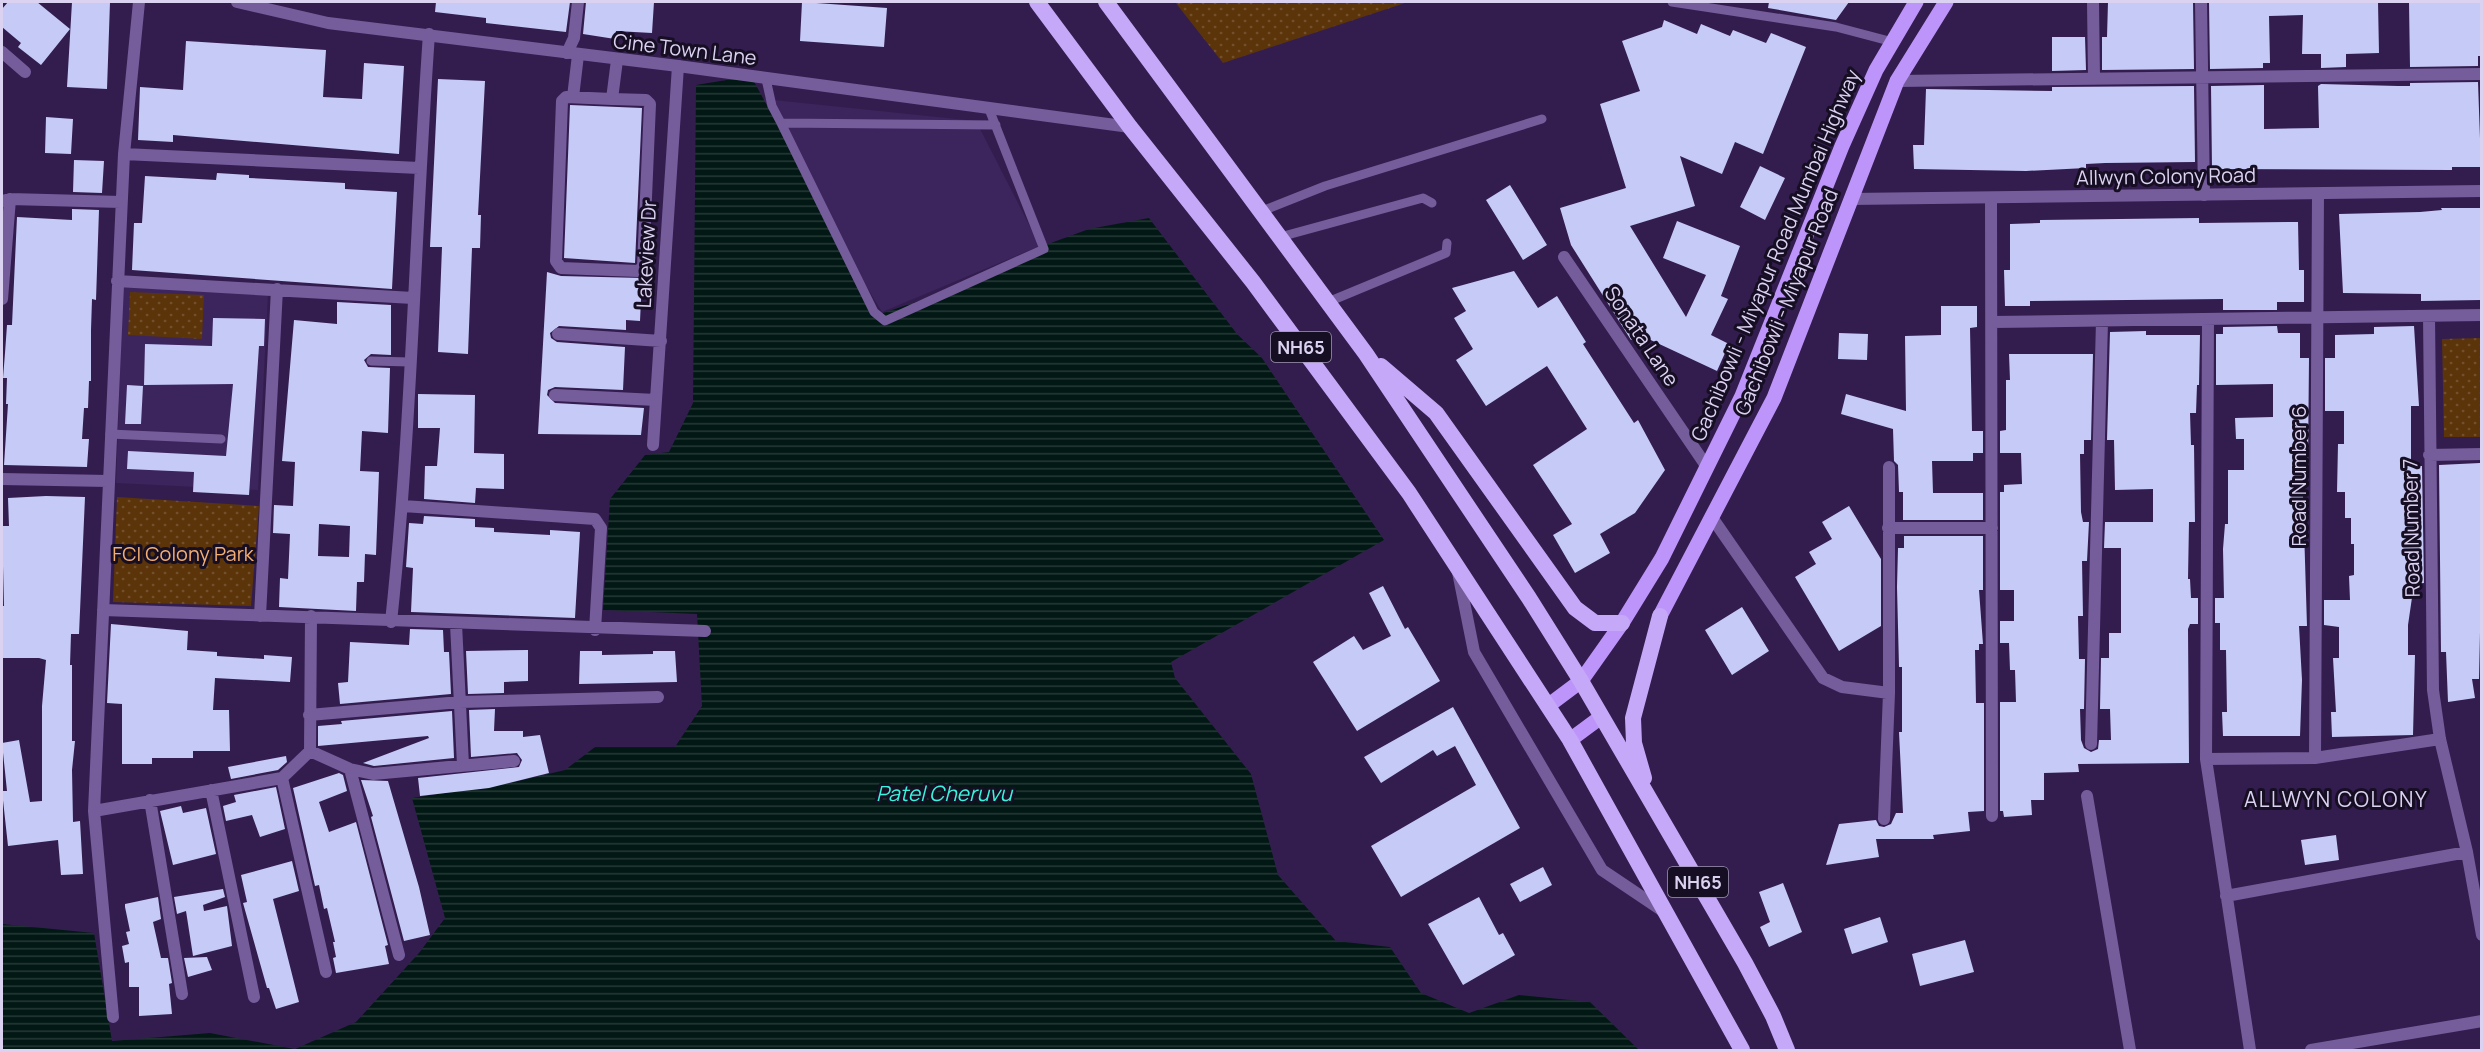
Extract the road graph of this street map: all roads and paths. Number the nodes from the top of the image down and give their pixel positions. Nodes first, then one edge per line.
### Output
1 (140, 2) edge
2 (237, 2) edge
3 (578, 2) edge
4 (1037, 2) edge
5 (1106, 2) edge
6 (1672, 2) edge
7 (1917, 2) edge
8 (1946, 2) edge
9 (2093, 2) edge
10 (2201, 2) edge
11 (264, 5) edge
12 (429, 34) junction
13 (1893, 42) junction
14 (2, 52) edge
15 (573, 54) junction
16 (617, 60) junction
17 (678, 66) junction
18 (25, 72) dead end
19 (2481, 74) edge
20 (2094, 78) junction
21 (2202, 78) junction
22 (766, 79) junction
23 (1897, 81) junction
24 (573, 97) junction
25 (612, 99) junction
26 (989, 109) junction
27 (1542, 119) dead end
28 (781, 123) junction
29 (996, 125) junction
30 (1130, 127) junction
31 (124, 154) junction
32 (419, 168) junction
33 (2481, 191) edge
34 (2318, 194) junction
35 (2204, 195) junction
36 (1991, 198) junction
37 (1850, 199) junction
38 (6, 200) edge
39 (121, 201) junction
40 (1431, 203) dead end
41 (1262, 211) junction
42 (1280, 237) junction
43 (1447, 243) dead end
44 (1564, 257) dead end
45 (117, 281) junction
46 (277, 289) junction
47 (413, 298) junction
48 (2, 299) edge
49 (1328, 302) junction
50 (2481, 315) edge
51 (2428, 316) junction
52 (2319, 317) junction
53 (2208, 319) junction
54 (2102, 321) junction
55 (1992, 322) junction
56 (558, 334) dead end
57 (661, 341) junction
58 (1366, 354) junction
59 (371, 361) dead end
60 (410, 362) junction
61 (555, 395) dead end
62 (656, 400) junction
63 (110, 434) junction
64 (221, 439) dead end
65 (653, 445) dead end
66 (2481, 454) edge
67 (2429, 455) junction
68 (1889, 466) dead end
69 (1707, 467) junction
70 (2, 479) edge
71 (108, 481) junction
72 (403, 506) junction
73 (1711, 516) junction
74 (1888, 528) junction
75 (1992, 528) junction
76 (1457, 567) junction
77 (103, 610) junction
78 (260, 616) junction
79 (311, 616) junction
80 (1660, 616) joint
81 (391, 622) junction
82 (1622, 623) junction
83 (456, 624) junction
84 (595, 630) junction
85 (705, 632) dead end
86 (1581, 681) junction
87 (1889, 693) junction
88 (658, 698) dead end
89 (460, 702) junction
90 (1549, 705) junction
91 (309, 715) junction
92 (1601, 717) junction
93 (1570, 740) junction
94 (2440, 740) junction
95 (2091, 744) dead end
96 (310, 751) junction
97 (2315, 758) junction
98 (2206, 759) junction
99 (514, 760) dead end
100 (463, 765) junction
101 (350, 769) junction
102 (282, 778) junction
103 (211, 790) junction
104 (2087, 796) dead end
105 (150, 800) junction
106 (1650, 800) junction
107 (94, 811) junction
108 (1992, 816) dead end
109 (1884, 819) dead end
110 (2468, 852) junction
111 (2226, 896) junction
112 (1669, 915) junction
113 (2481, 935) edge
114 (399, 955) dead end
115 (326, 972) dead end
116 (182, 994) dead end
117 (254, 997) dead end
118 (114, 1017) dead end
119 (2481, 1021) edge
120 (1742, 1050) edge
121 (1787, 1050) edge
122 (2130, 1050) edge
123 (2250, 1050) edge
124 (2311, 1050) edge

1 - 31 street
2 - 11 street, Cine Town Lane
3 - 15 street
4 - 30 highway, NH65
5 - 41 highway, NH65
6 - 13 lane
7 - 13 main road, Gachibowli - Miyapur Road Mumbai Highway
8 - 23 main road, Gachibowli - Miyapur Road
9 - 20 street
10 - 21 street
11 - 12 street, Cine Town Lane
12 - 15 street, Cine Town Lane
12 - 32 street
13 - 69 main road, Gachibowli - Miyapur Road Mumbai Highway
14 - 18 street
15 - 16 street, Cine Town Lane
15 - 24 street
16 - 17 street, Cine Town Lane
16 - 25 street
17 - 22 street, Cine Town Lane
17 - 57 street, Lakeview Dr
19 - 21 street
20 - 21 street
20 - 23 street
21 - 35 street
22 - 26 street, Cine Town Lane
22 - 28 lane
23 - 37 main road, Gachibowli - Miyapur Road
24 - 25 street
24 - 25 street
26 - 29 lane
26 - 30 street, Cine Town Lane
27 - 41 lane
28 - 29 lane
28 - 29 lane
30 - 76 highway, NH65
31 - 32 street
31 - 39 street
32 - 47 street
33 - 34 street, Allwyn Colony Road
34 - 35 street, Allwyn Colony Road
34 - 52 street, Road Number 6
35 - 36 street, Allwyn Colony Road
36 - 37 street, Allwyn Colony Road
36 - 55 street
37 - 73 main road, Gachibowli - Miyapur Road
38 - 39 street
38 - 48 street
39 - 45 street
40 - 42 lane
41 - 42 highway, NH65
42 - 49 highway, NH65
43 - 49 lane
44 - 69 street, Sonata Lane
45 - 46 street
45 - 63 street
46 - 47 street
46 - 78 street
47 - 60 street
49 - 58 highway, NH65
50 - 51 street
51 - 52 street
51 - 67 street, Road Number 7
52 - 53 street
52 - 97 street, Road Number 6
53 - 54 street
53 - 98 street
54 - 55 street
54 - 95 street
55 - 75 street
56 - 57 street
57 - 62 street, Lakeview Dr
58 - 82 highway
58 - 86 highway, NH65
59 - 60 lane
60 - 72 street
61 - 62 street
62 - 65 street, Lakeview Dr
63 - 64 lane
63 - 71 street
66 - 67 street
67 - 94 street, Road Number 7
68 - 74 street
69 - 82 main road, Gachibowli - Miyapur Road Mumbai Highway
70 - 71 street
71 - 77 street
72 - 81 street
72 - 84 street
73 - 80 main road, Gachibowli - Miyapur Road
73 - 87 street
74 - 75 street
74 - 87 street
75 - 108 street
76 - 90 highway, NH65
76 - 112 street
77 - 78 street
77 - 107 street
78 - 79 street
79 - 81 street
79 - 91 street
80 - 106 highway
81 - 83 street
82 - 86 main road, Gachibowli - Miyapur Road Mumbai Highway
83 - 84 street
83 - 89 street
84 - 85 street
86 - 90 main road, Gachibowli - Miyapur Road Mumbai Highway
86 - 92 highway, NH65
87 - 109 street
88 - 89 street
89 - 91 street
89 - 100 street
90 - 93 highway, NH65
91 - 96 street
92 - 93 main road
92 - 106 highway, NH65
93 - 112 highway, NH65
94 - 97 street
94 - 110 street, Road Number 7
96 - 101 street
96 - 102 street
97 - 98 street
98 - 111 street
99 - 100 street
100 - 101 street
101 - 114 street
102 - 103 street
102 - 115 street
103 - 105 street
103 - 117 street
104 - 122 street
105 - 107 street
105 - 116 street
106 - 121 highway, NH65
107 - 118 street
110 - 111 street
110 - 113 street, Road Number 7
111 - 123 street
112 - 120 highway, NH65
119 - 124 street

